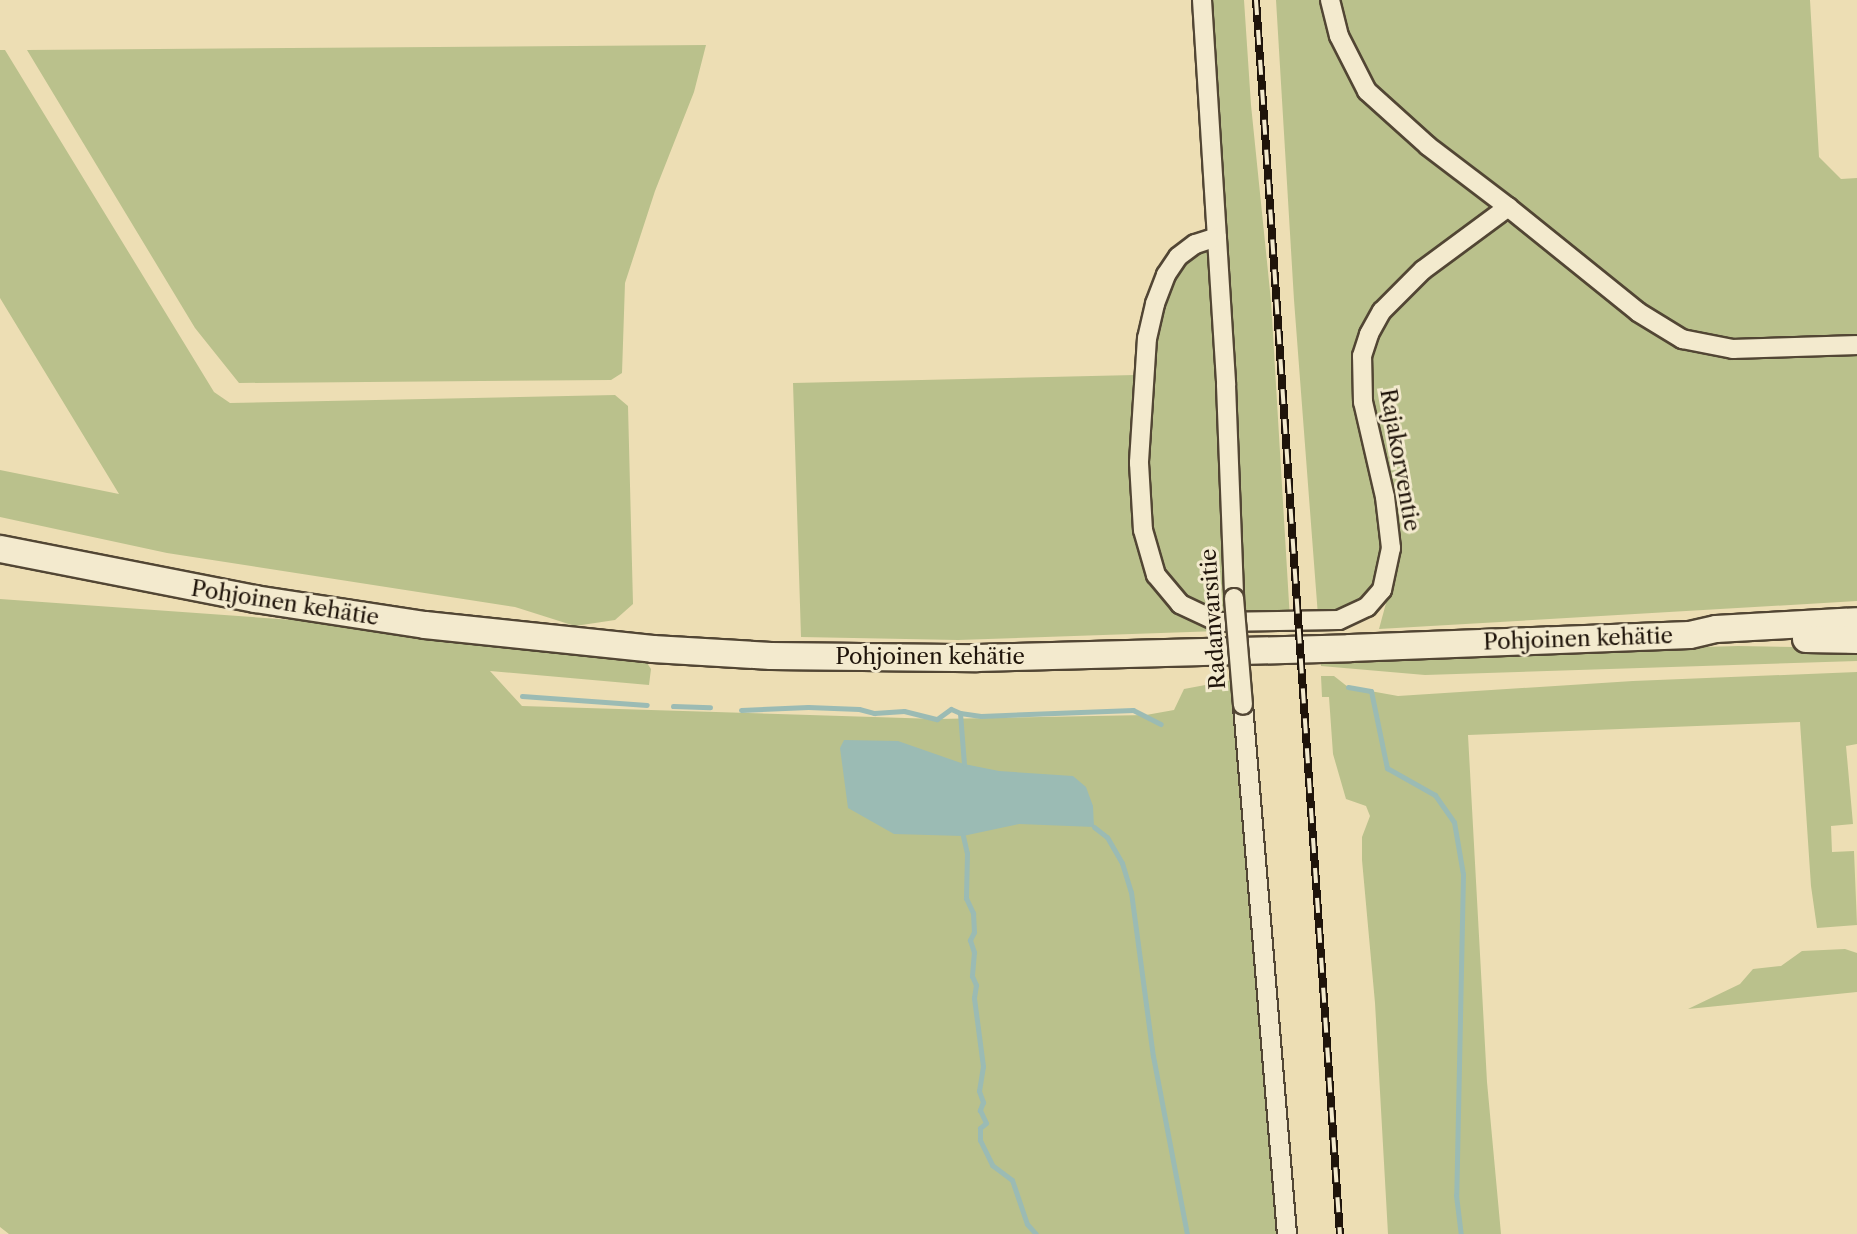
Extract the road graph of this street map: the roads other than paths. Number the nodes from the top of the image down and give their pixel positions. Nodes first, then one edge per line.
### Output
1 (1202, 0) edge
2 (1330, 0) edge
3 (1508, 207) junction
4 (1217, 237) junction
5 (1857, 345) edge
6 (0, 549) edge
7 (0, 563) edge
8 (174, 585) junction
9 (1857, 621) edge
10 (1690, 635) junction
11 (1857, 640) edge
12 (1287, 1234) edge

1 - 4 street, Radanvarsitie
2 - 3 street
3 - 4 street, Rajakorventie
3 - 5 street
4 - 12 street, Radanvarsitie, bridge
6 - 8 main road, Pohjoinen kehätie
7 - 8 main road, Pohjoinen kehätie
8 - 10 main road, Pohjoinen kehätie
9 - 10 main road, Pohjoinen kehätie
10 - 11 main road, Pohjoinen kehätie

